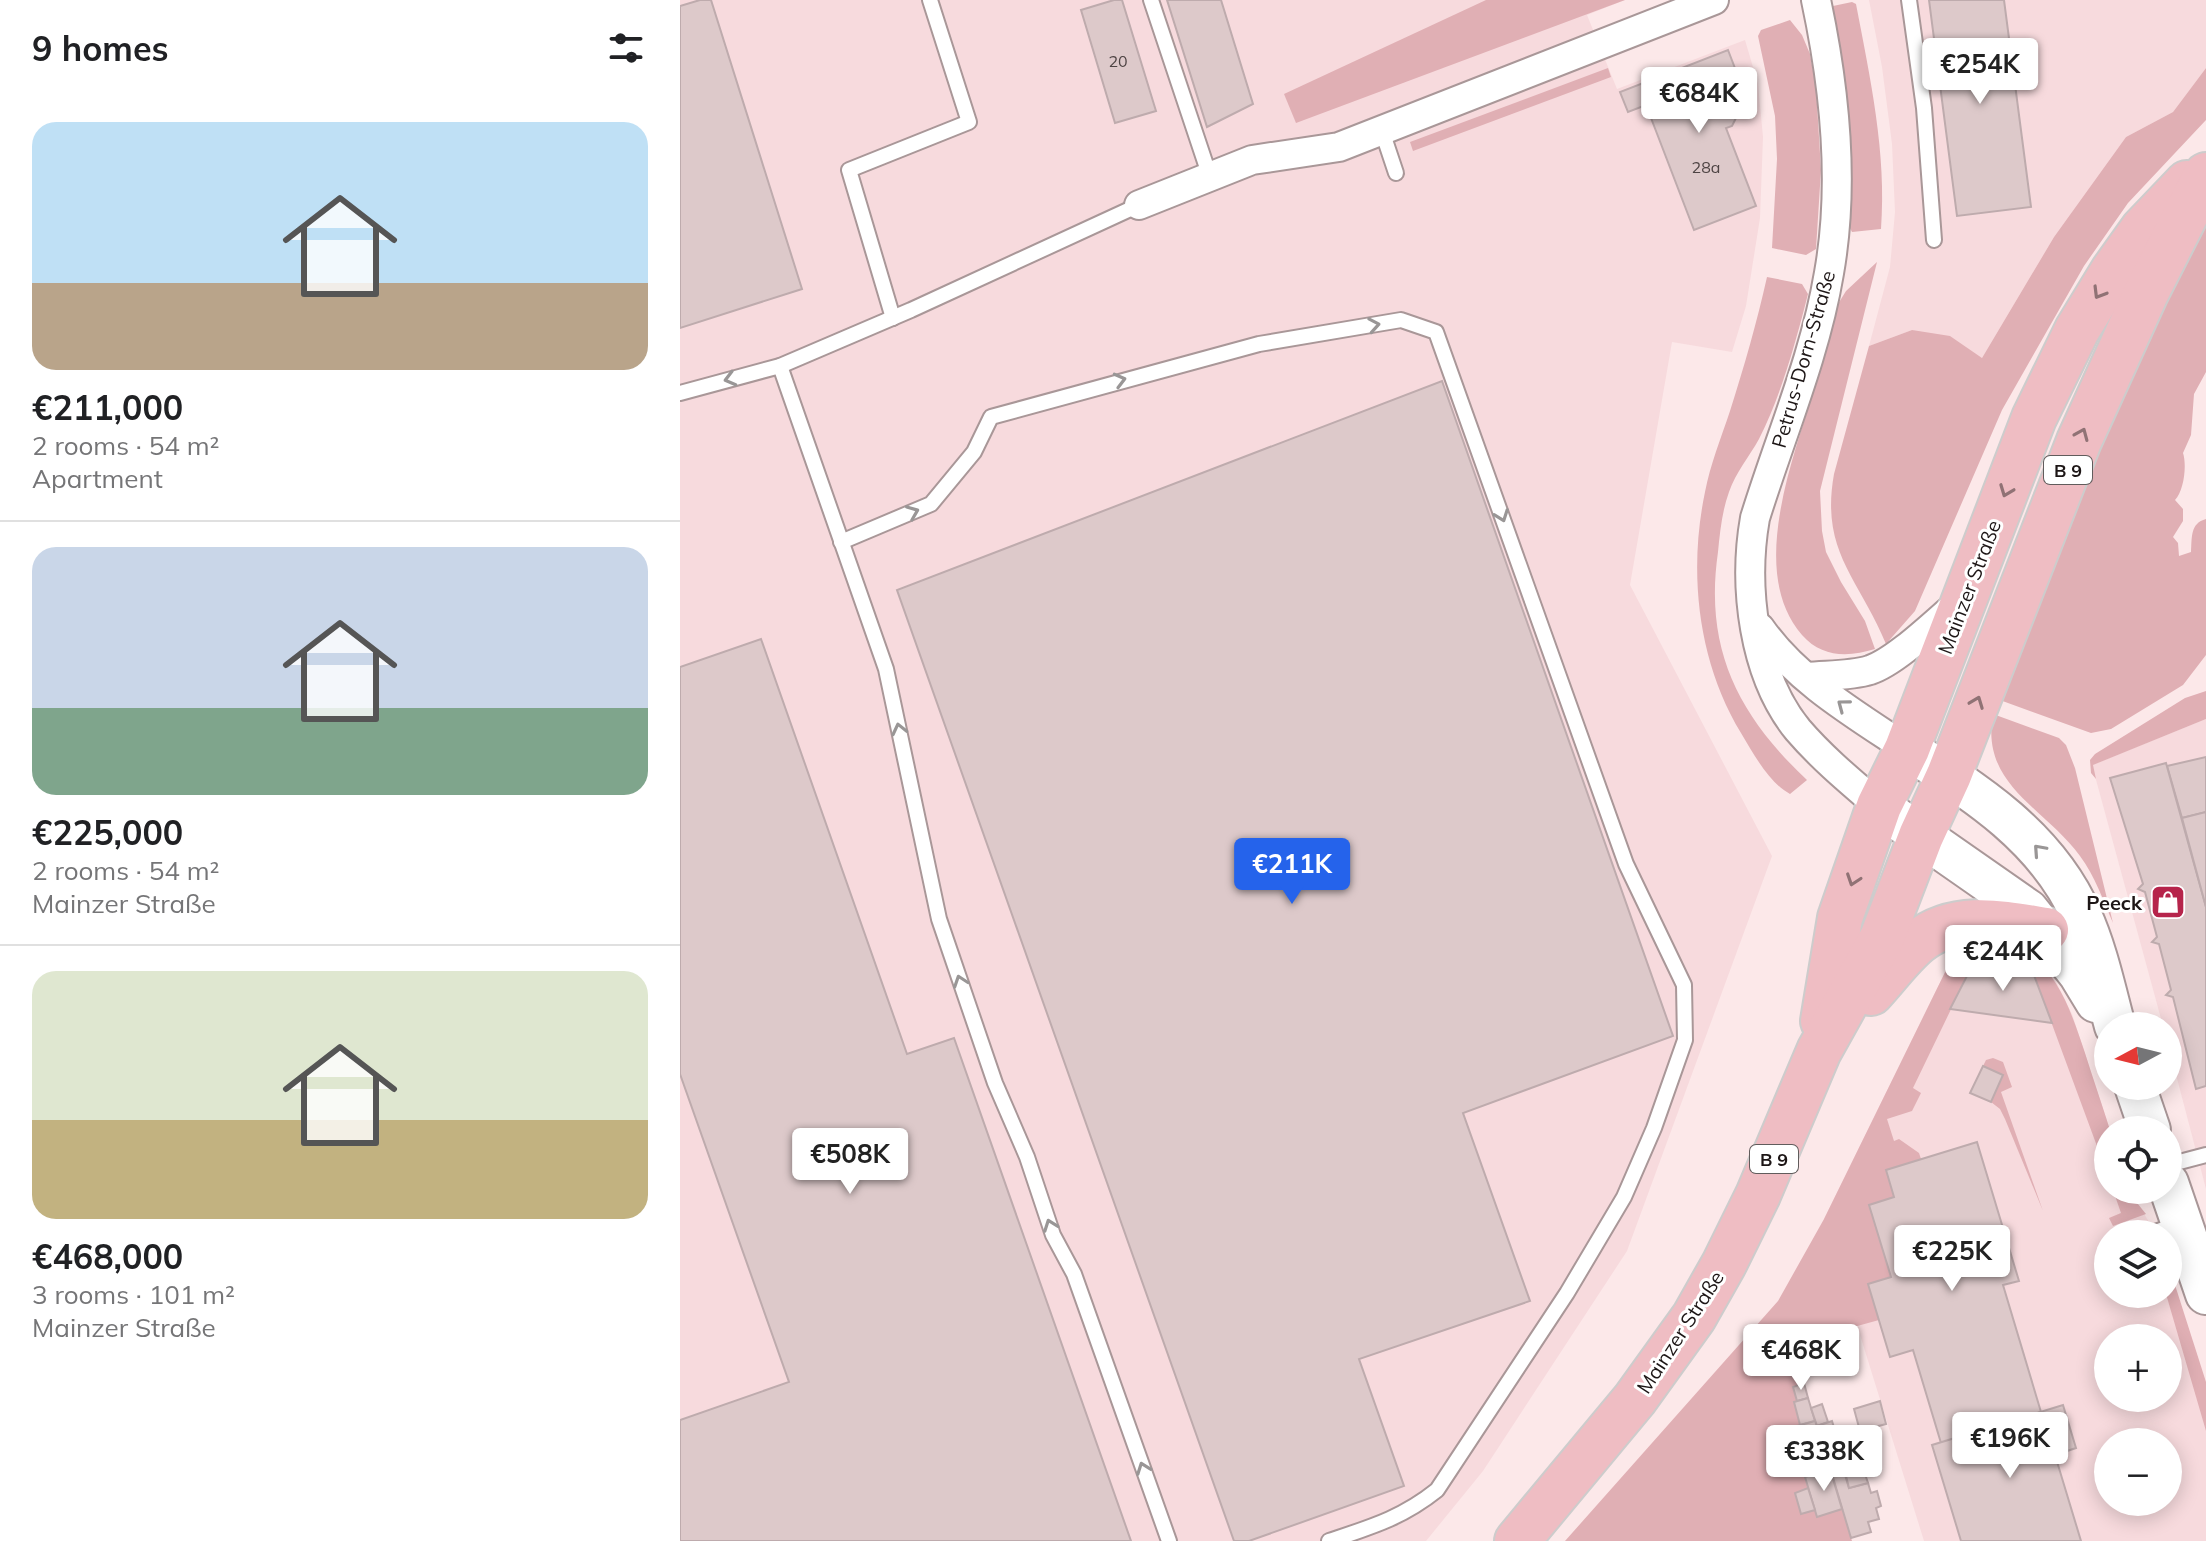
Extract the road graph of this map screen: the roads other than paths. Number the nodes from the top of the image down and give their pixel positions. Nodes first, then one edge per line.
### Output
1 (930, 0) edge
2 (1151, 0) edge
3 (1714, 0) edge
4 (1816, 0) edge
5 (1909, 0) edge
6 (1382, 131) junction
7 (2206, 164) edge
8 (1396, 173) dead end
9 (2206, 175) edge
10 (1210, 177) junction
11 (1139, 205) joint
12 (1934, 240) dead end
13 (893, 318) junction
14 (780, 366) junction
15 (680, 393) edge
16 (841, 542) junction
17 (1964, 598) junction
18 (1755, 619) junction
19 (1807, 677) junction
20 (1907, 749) junction
21 (1949, 775) junction
22 (1879, 806) junction
23 (1921, 836) junction
24 (2046, 930) junction
25 (2104, 1012) edge
26 (2109, 1012) edge
27 (1819, 1051) junction
28 (2206, 1155) edge
29 (2182, 1161) edge
30 (2168, 1204) edge
31 (2206, 1294) edge
32 (1169, 1541) edge
33 (1329, 1541) edge
34 (1517, 1541) edge

1 - 13 lane
2 - 10 lane
3 - 6 street
4 - 18 street, Petrus-Dorn-Straße
5 - 12 lane
6 - 8 lane
6 - 10 street
7 -> 17 main road, Mainzer Straße / B 9
21 -> 9 main road, Mainzer Straße / B 9
10 - 11 street
11 - 13 lane
13 - 14 lane
14 -> 15 lane
14 - 16 lane
32 -> 16 lane
16 -> 33 lane
17 - 19 street
17 - 20 main road, Mainzer Straße / B 9
18 - 19 street, Petrus-Dorn-Straße
18 - 22 street, Petrus-Dorn-Straße
20 -> 19 street, Petrus-Dorn-Straße
20 - 21 main road, Petrus-Dorn-Straße
20 - 22 main road, Mainzer Straße / B 9
21 - 23 main road, Mainzer Straße / B 9
26 -> 21 main road, Petrus-Dorn-Straße
22 - 23 main road, Petrus-Dorn-Straße
22 -> 27 main road, Mainzer Straße / B 9
23 - 24 main road, Petrus-Dorn-Straße
23 - 27 main road, Mainzer Straße / B 9
24 - 25 main road, Petrus-Dorn-Straße
24 - 27 main road
27 - 34 main road, Mainzer Straße / B 9
28 - 29 lane
30 - 31 main road

